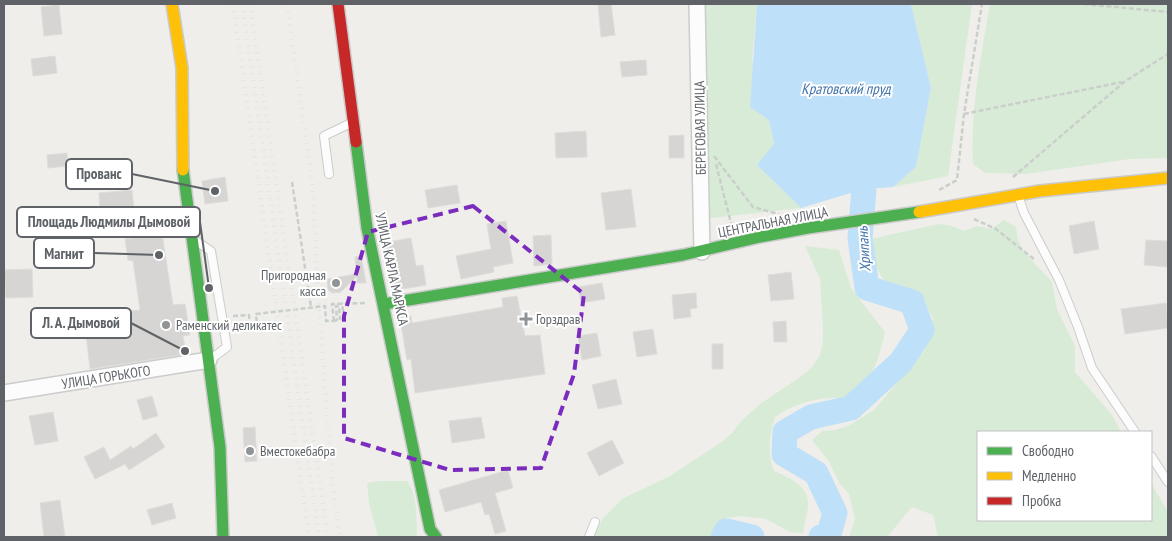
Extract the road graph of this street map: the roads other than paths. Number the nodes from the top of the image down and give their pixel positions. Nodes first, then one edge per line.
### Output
1 (172, 4) edge
2 (338, 4) edge
3 (697, 4) edge
4 (353, 122) junction
5 (329, 174) dead end
6 (1168, 178) edge
7 (1018, 194) junction
8 (192, 239) junction
9 (702, 252) junction
10 (384, 304) junction
11 (209, 360) junction
12 (4, 393) edge
13 (1133, 431) edge
14 (1152, 458) edge
15 (1168, 482) edge
16 (594, 522) dead end
17 (223, 537) edge
18 (436, 537) edge
19 (589, 537) edge

1 - 8 street
2 - 4 street, УЛИЦА КАРЛА МАРКСА
3 - 9 street, БЕРЕГОВАЯ УЛИЦА
4 - 5 lane
4 - 10 street, УЛИЦА КАРЛА МАРКСА
6 - 7 street, ЦЕНТРАЛЬНАЯ УЛИЦА
7 - 9 street, ЦЕНТРАЛЬНАЯ УЛИЦА
7 - 13 lane
8 - 11 street
8 - 11 lane
9 - 10 street, ЦЕНТРАЛЬНАЯ УЛИЦА
10 - 18 street, УЛИЦА КАРЛА МАРКСА
11 - 12 street, УЛИЦА ГОРЬКОГО
11 - 17 street
14 - 15 lane
16 - 19 lane

